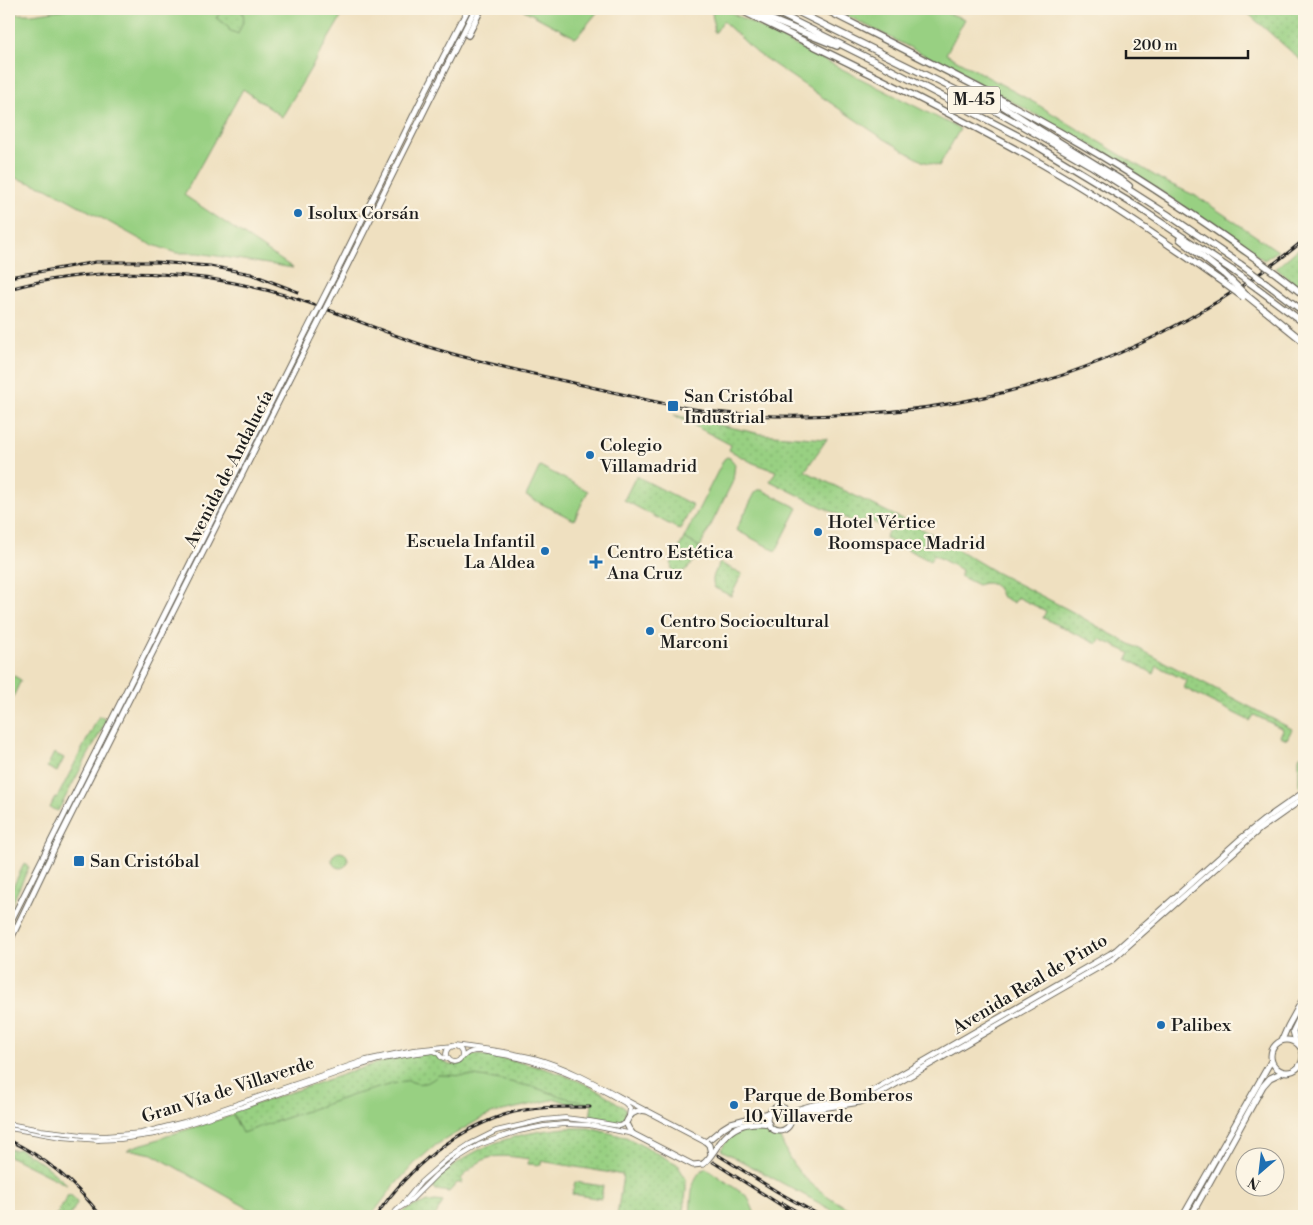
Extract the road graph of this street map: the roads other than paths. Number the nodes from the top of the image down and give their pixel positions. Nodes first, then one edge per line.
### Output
1 (468, 9) edge
2 (475, 9) edge
3 (482, 9) edge
4 (738, 9) edge
5 (745, 9) edge
6 (770, 9) edge
7 (792, 9) edge
8 (824, 9) edge
9 (830, 9) edge
10 (872, 33) junction
11 (468, 35) dead end
12 (882, 65) junction
13 (954, 75) junction
14 (1150, 203) junction
15 (1140, 209) junction
16 (336, 281) junction
17 (1304, 295) edge
18 (1244, 296) junction
19 (1304, 312) edge
20 (1304, 324) edge
21 (1304, 342) edge
22 (1304, 792) edge
23 (1304, 798) edge
24 (9, 925) edge
25 (9, 943) edge
26 (1304, 996) edge
27 (1304, 1009) edge
28 (1282, 1040) junction
29 (1296, 1042) junction
30 (453, 1046) junction
31 (462, 1058) junction
32 (447, 1059) junction
33 (1271, 1061) junction
34 (1283, 1072) junction
35 (647, 1111) junction
36 (769, 1113) junction
37 (790, 1115) junction
38 (629, 1116) junction
39 (590, 1123) junction
40 (626, 1123) junction
41 (9, 1124) edge
42 (768, 1124) junction
43 (9, 1128) edge
44 (633, 1134) junction
45 (706, 1142) junction
46 (711, 1154) junction
47 (391, 1216) edge
48 (1184, 1216) edge
49 (1191, 1216) edge

1 - 16 main road, Avenida de Andalucía
2 - 16 main road, Avenida de Andalucía
3 - 11 highway
4 - 18 highway, bridge
5 - 12 highway
6 - 12 highway, M-45
7 - 14 highway, M-45
8 - 10 highway
9 - 10 highway
10 - 13 highway
12 - 15 highway, M-45
13 - 14 highway
13 - 17 highway, bridge
14 - 19 highway, M-45, bridge
15 - 18 highway, bridge
15 - 20 highway, M-45, bridge
16 - 24 main road, Avenida de Andalucía, bridge
16 - 25 main road, Avenida de Andalucía, bridge
18 - 21 highway
22 - 37 main road, Avenida Real de Pinto
23 - 37 main road, Avenida Real de Pinto
26 - 28 main road
27 - 29 main road
28 - 29 main road
28 - 33 main road
29 - 34 main road
30 - 31 street, bridge
30 - 32 street, bridge
30 - 35 street, Gran Vía de Villaverde, bridge
30 - 41 street, Gran Vía de Villaverde, bridge
31 - 32 street, bridge
31 - 38 street, bridge
32 - 43 street, Gran Vía de Villaverde, bridge
33 - 34 main road
33 - 48 main road
34 - 49 main road
35 - 38 main road, bridge
35 - 45 main road, Gran Vía de Villaverde
36 - 37 main road
36 - 42 main road
36 - 45 main road
37 - 42 main road
38 - 40 main road, bridge
39 - 40 street
39 - 44 street
39 - 47 street
40 - 44 main road
42 - 46 main road, bridge
44 - 46 main road, bridge
45 - 46 main road, bridge

